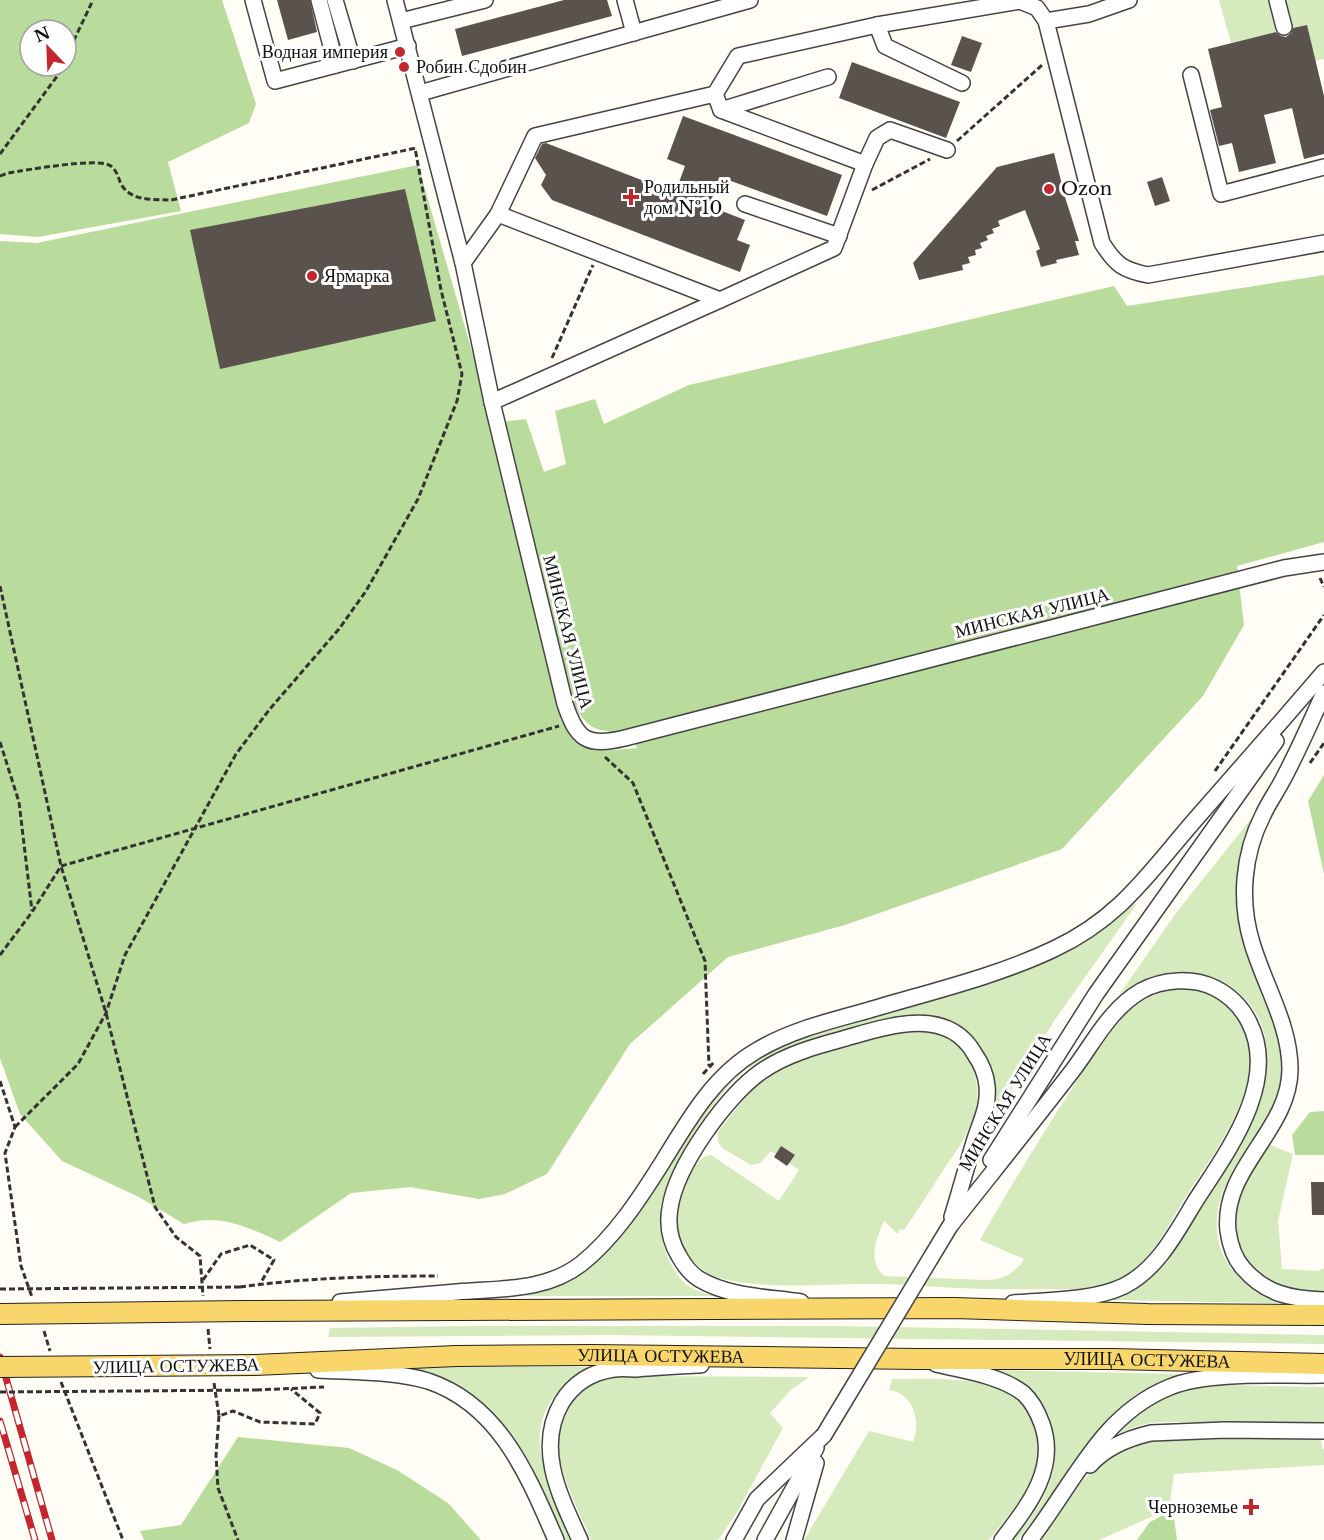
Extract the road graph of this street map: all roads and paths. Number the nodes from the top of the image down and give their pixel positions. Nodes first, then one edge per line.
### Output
1 (93, 0) edge
2 (253, 0) edge
3 (319, 0) edge
4 (335, 0) edge
5 (395, 0) edge
6 (485, 0) edge
7 (625, 0) edge
8 (750, 0) edge
9 (1129, 0) edge
10 (1277, 0) edge
11 (434, 6) edge
12 (401, 21) junction
13 (1047, 21) junction
14 (877, 25) junction
15 (1284, 27) dead end
16 (78, 32) edge
17 (634, 33) junction
18 (408, 46) junction
19 (1054, 54) junction
20 (353, 61) junction
21 (336, 65) junction
22 (1191, 75) dead end
23 (828, 77) dead end
24 (56, 78) edge
25 (962, 83) dead end
26 (420, 93) junction
27 (715, 94) junction
28 (720, 110) junction
29 (434, 144) junction
30 (416, 148) junction
31 (947, 150) junction
32 (0, 154) edge
33 (865, 164) junction
34 (1324, 167) edge
35 (0, 176) edge
36 (852, 201) junction
37 (745, 204) dead end
38 (498, 214) junction
39 (839, 236) junction
40 (1324, 243) edge
41 (599, 253) junction
42 (463, 263) junction
43 (720, 300) junction
44 (543, 379) junction
45 (492, 402) junction
46 (1321, 564) edge
47 (0, 586) edge
48 (1324, 673) edge
49 (1324, 693) edge
50 (571, 723) junction
51 (584, 738) junction
52 (0, 742) edge
53 (195, 829) junction
54 (61, 866) junction
55 (32, 912) junction
56 (0, 955) edge
57 (106, 1013) junction
58 (709, 1066) dead end
59 (15, 1127) dead end
60 (950, 1226) junction
61 (260, 1284) dead end
62 (240, 1287) dead end
63 (0, 1289) edge
64 (1324, 1300) edge
65 (845, 1308) junction
66 (954, 1308) junction
67 (243, 1311) junction
68 (0, 1314) edge
69 (1324, 1315) edge
70 (800, 1358) junction
71 (918, 1359) junction
72 (1324, 1364) edge
73 (255, 1365) junction
74 (0, 1367) edge
75 (1324, 1375) edge
76 (333, 1387) dead end
77 (291, 1389) junction
78 (0, 1392) edge
79 (320, 1413) dead end
80 (219, 1416) dead end
81 (1324, 1431) edge
82 (824, 1435) junction
83 (1061, 1496) junction
84 (238, 1540) edge
85 (556, 1540) edge
86 (580, 1540) edge
87 (734, 1540) edge
88 (765, 1540) edge
89 (794, 1540) edge
90 (1002, 1540) edge
91 (1030, 1540) edge

1 - 16 path
2 - 21 street
3 - 21 street
4 - 20 street
5 - 12 street, МИНСКАЯ УЛИЦА
6 - 11 street
7 - 17 street
8 - 17 street
9 - 13 street
10 - 15 street
11 - 12 street
12 - 18 street, МИНСКАЯ УЛИЦА
13 - 14 street
13 - 19 street
14 - 25 street
14 - 27 street
17 - 26 street
18 - 20 street
18 - 26 street, МИНСКАЯ УЛИЦА
19 - 31 path
19 - 40 street
20 - 21 street
22 - 34 street
23 - 28 street
24 - 32 path
26 - 29 street, МИНСКАЯ УЛИЦА
27 - 28 street
27 - 38 street
28 - 33 street
29 - 30 path
29 - 42 street, МИНСКАЯ УЛИЦА
30 - 35 path
30 - 53 path
31 - 33 street
31 - 36 path
33 - 36 street
36 - 39 street
37 - 39 street
38 - 41 street
38 - 42 street
39 - 43 street
41 - 43 street
41 - 44 path
42 - 45 street, МИНСКАЯ УЛИЦА
43 - 44 street
44 - 45 street
45 - 50 street, МИНСКАЯ УЛИЦА
46 - 51 street, МИНСКАЯ УЛИЦА
47 - 54 path
48 - 60 street, МИНСКАЯ УЛИЦА
48 - 67 street
49 - 64 street
50 - 51 street, МИНСКАЯ УЛИЦА
50 - 53 path
51 - 58 path
52 - 55 path
53 - 54 path
53 - 57 path
54 - 55 path
54 - 57 path
55 - 56 path
57 - 59 path
57 - 61 path
60 - 65 street
60 - 66 street
60 - 82 street, МИНСКАЯ УЛИЦА, bridge
62 - 63 path, bridge
65 - 66 main road
65 - 67 main road
66 - 69 main road
67 - 68 main road, bridge
70 - 71 main road, УЛИЦА ОСТУЖЕВА
70 - 73 main road, УЛИЦА ОСТУЖЕВА
70 - 86 street
71 - 72 main road, УЛИЦА ОСТУЖЕВА
71 - 90 street
73 - 74 main road, УЛИЦА ОСТУЖЕВА, bridge
73 - 85 street
75 - 83 street
76 - 77 path
77 - 78 path, bridge
77 - 79 path
80 - 84 path
81 - 83 street
82 - 87 street
82 - 88 street, МИНСКАЯ УЛИЦА
82 - 89 street
83 - 91 street

